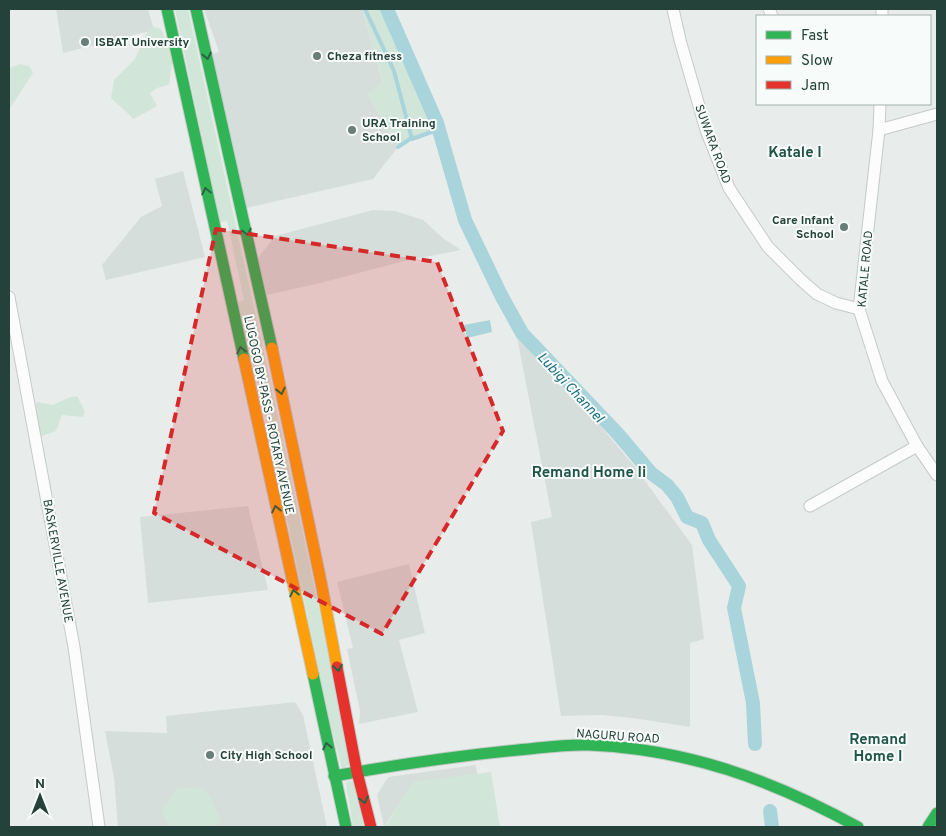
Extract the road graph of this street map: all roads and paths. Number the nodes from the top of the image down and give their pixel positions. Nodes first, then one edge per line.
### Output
1 (166, 9) edge
2 (196, 9) edge
3 (673, 9) edge
4 (880, 105) edge
5 (937, 114) edge
6 (879, 130) junction
7 (9, 296) edge
8 (859, 309) junction
9 (916, 446) junction
10 (937, 476) edge
11 (810, 506) dead end
12 (357, 772) junction
13 (334, 776) junction
14 (937, 812) edge
15 (99, 827) edge
16 (346, 827) edge
17 (371, 827) edge
18 (858, 827) edge
19 (928, 827) edge

13 -> 1 main road, LUGOGO BY-PASS - ROTARY AVENUE
2 -> 12 main road, LUGOGO BY-PASS - ROTARY AVENUE
3 - 8 street, SUWARA ROAD
4 - 6 street, KATALE ROAD
5 - 6 street
6 - 8 street, KATALE ROAD
7 - 15 street, BASKERVILLE AVENUE
8 - 9 street, KATALE ROAD
9 - 10 street, KATALE ROAD
9 - 11 street
12 - 13 main road, NAGURU ROAD
12 -> 17 main road, LUGOGO BY-PASS - ROTARY AVENUE
12 - 18 main road, NAGURU ROAD
13 - 16 main road, LUGOGO BY-PASS - ROTARY AVENUE
14 - 19 main road

